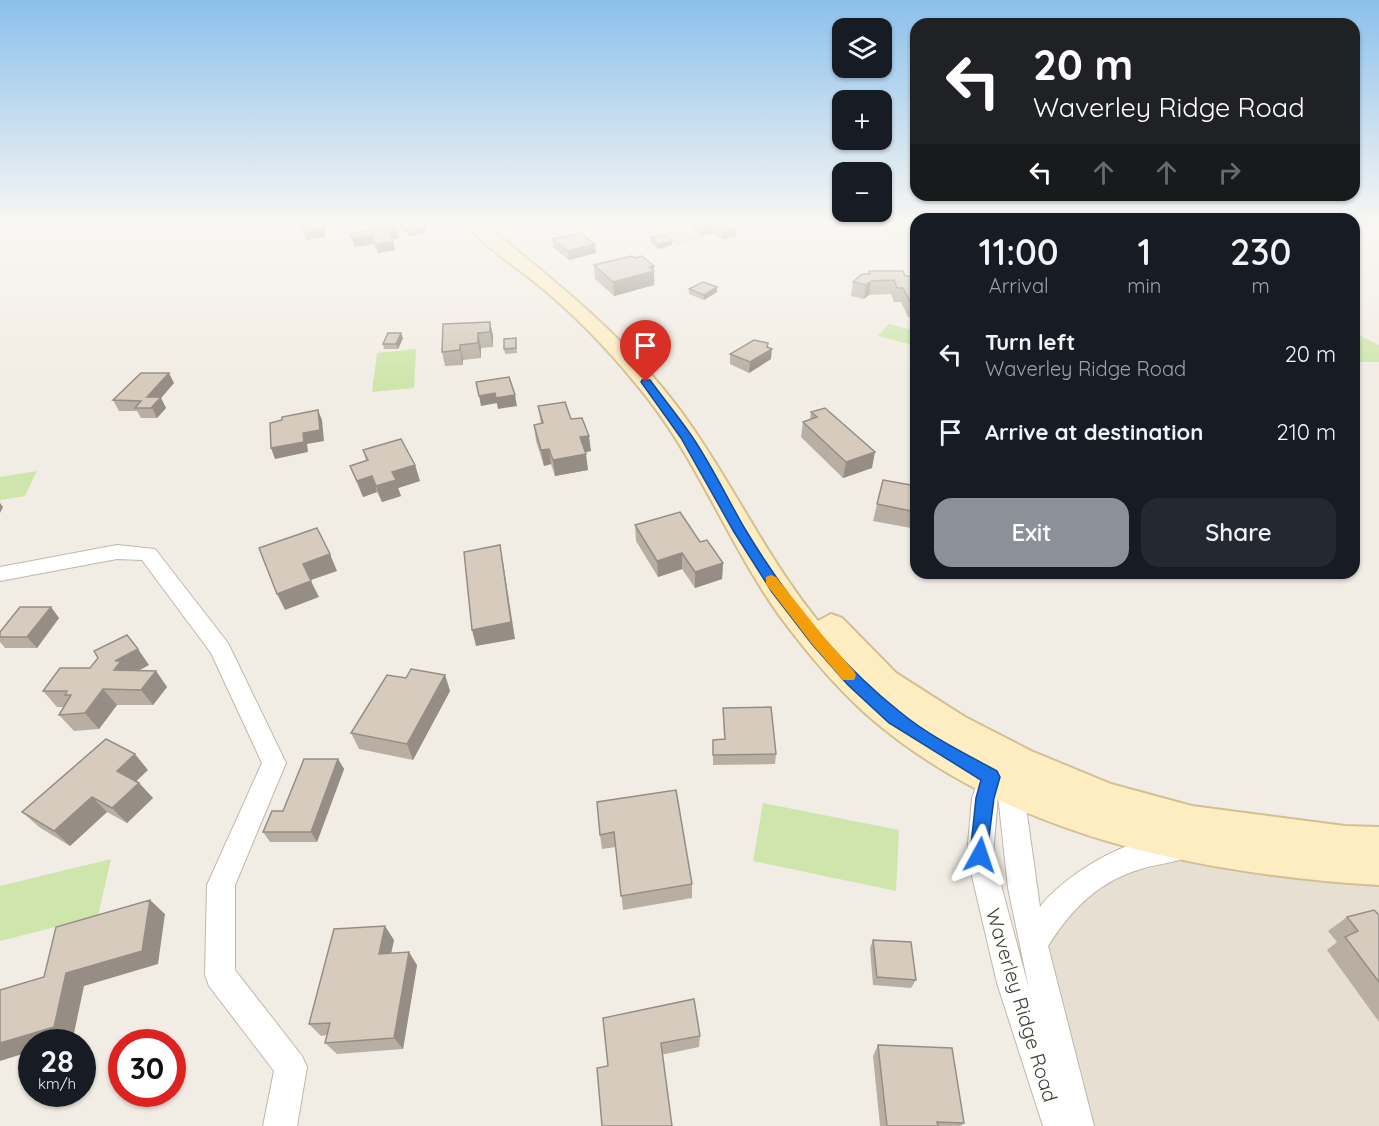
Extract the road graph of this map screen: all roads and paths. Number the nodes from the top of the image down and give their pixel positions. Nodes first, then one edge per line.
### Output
1 (536, 275) edge
2 (0, 574) edge
3 (1005, 770) junction
4 (1379, 845) edge
5 (1194, 846) junction
6 (1379, 866) edge
7 (1033, 943) junction
8 (280, 1126) edge
9 (1060, 1126) edge
10 (1077, 1126) edge

1 - 3 main road, Waverley Ridge Road
2 - 8 street
3 - 4 main road, Waverley Ridge Road
3 - 5 main road, Waverley Ridge Road
3 - 7 street, Waverley Ridge Road
3 - 9 street, Waverley Ridge Road
5 - 6 main road, Waverley Ridge Road
5 - 7 street, Waverley Ridge Road
7 - 10 street, Waverley Ridge Road

